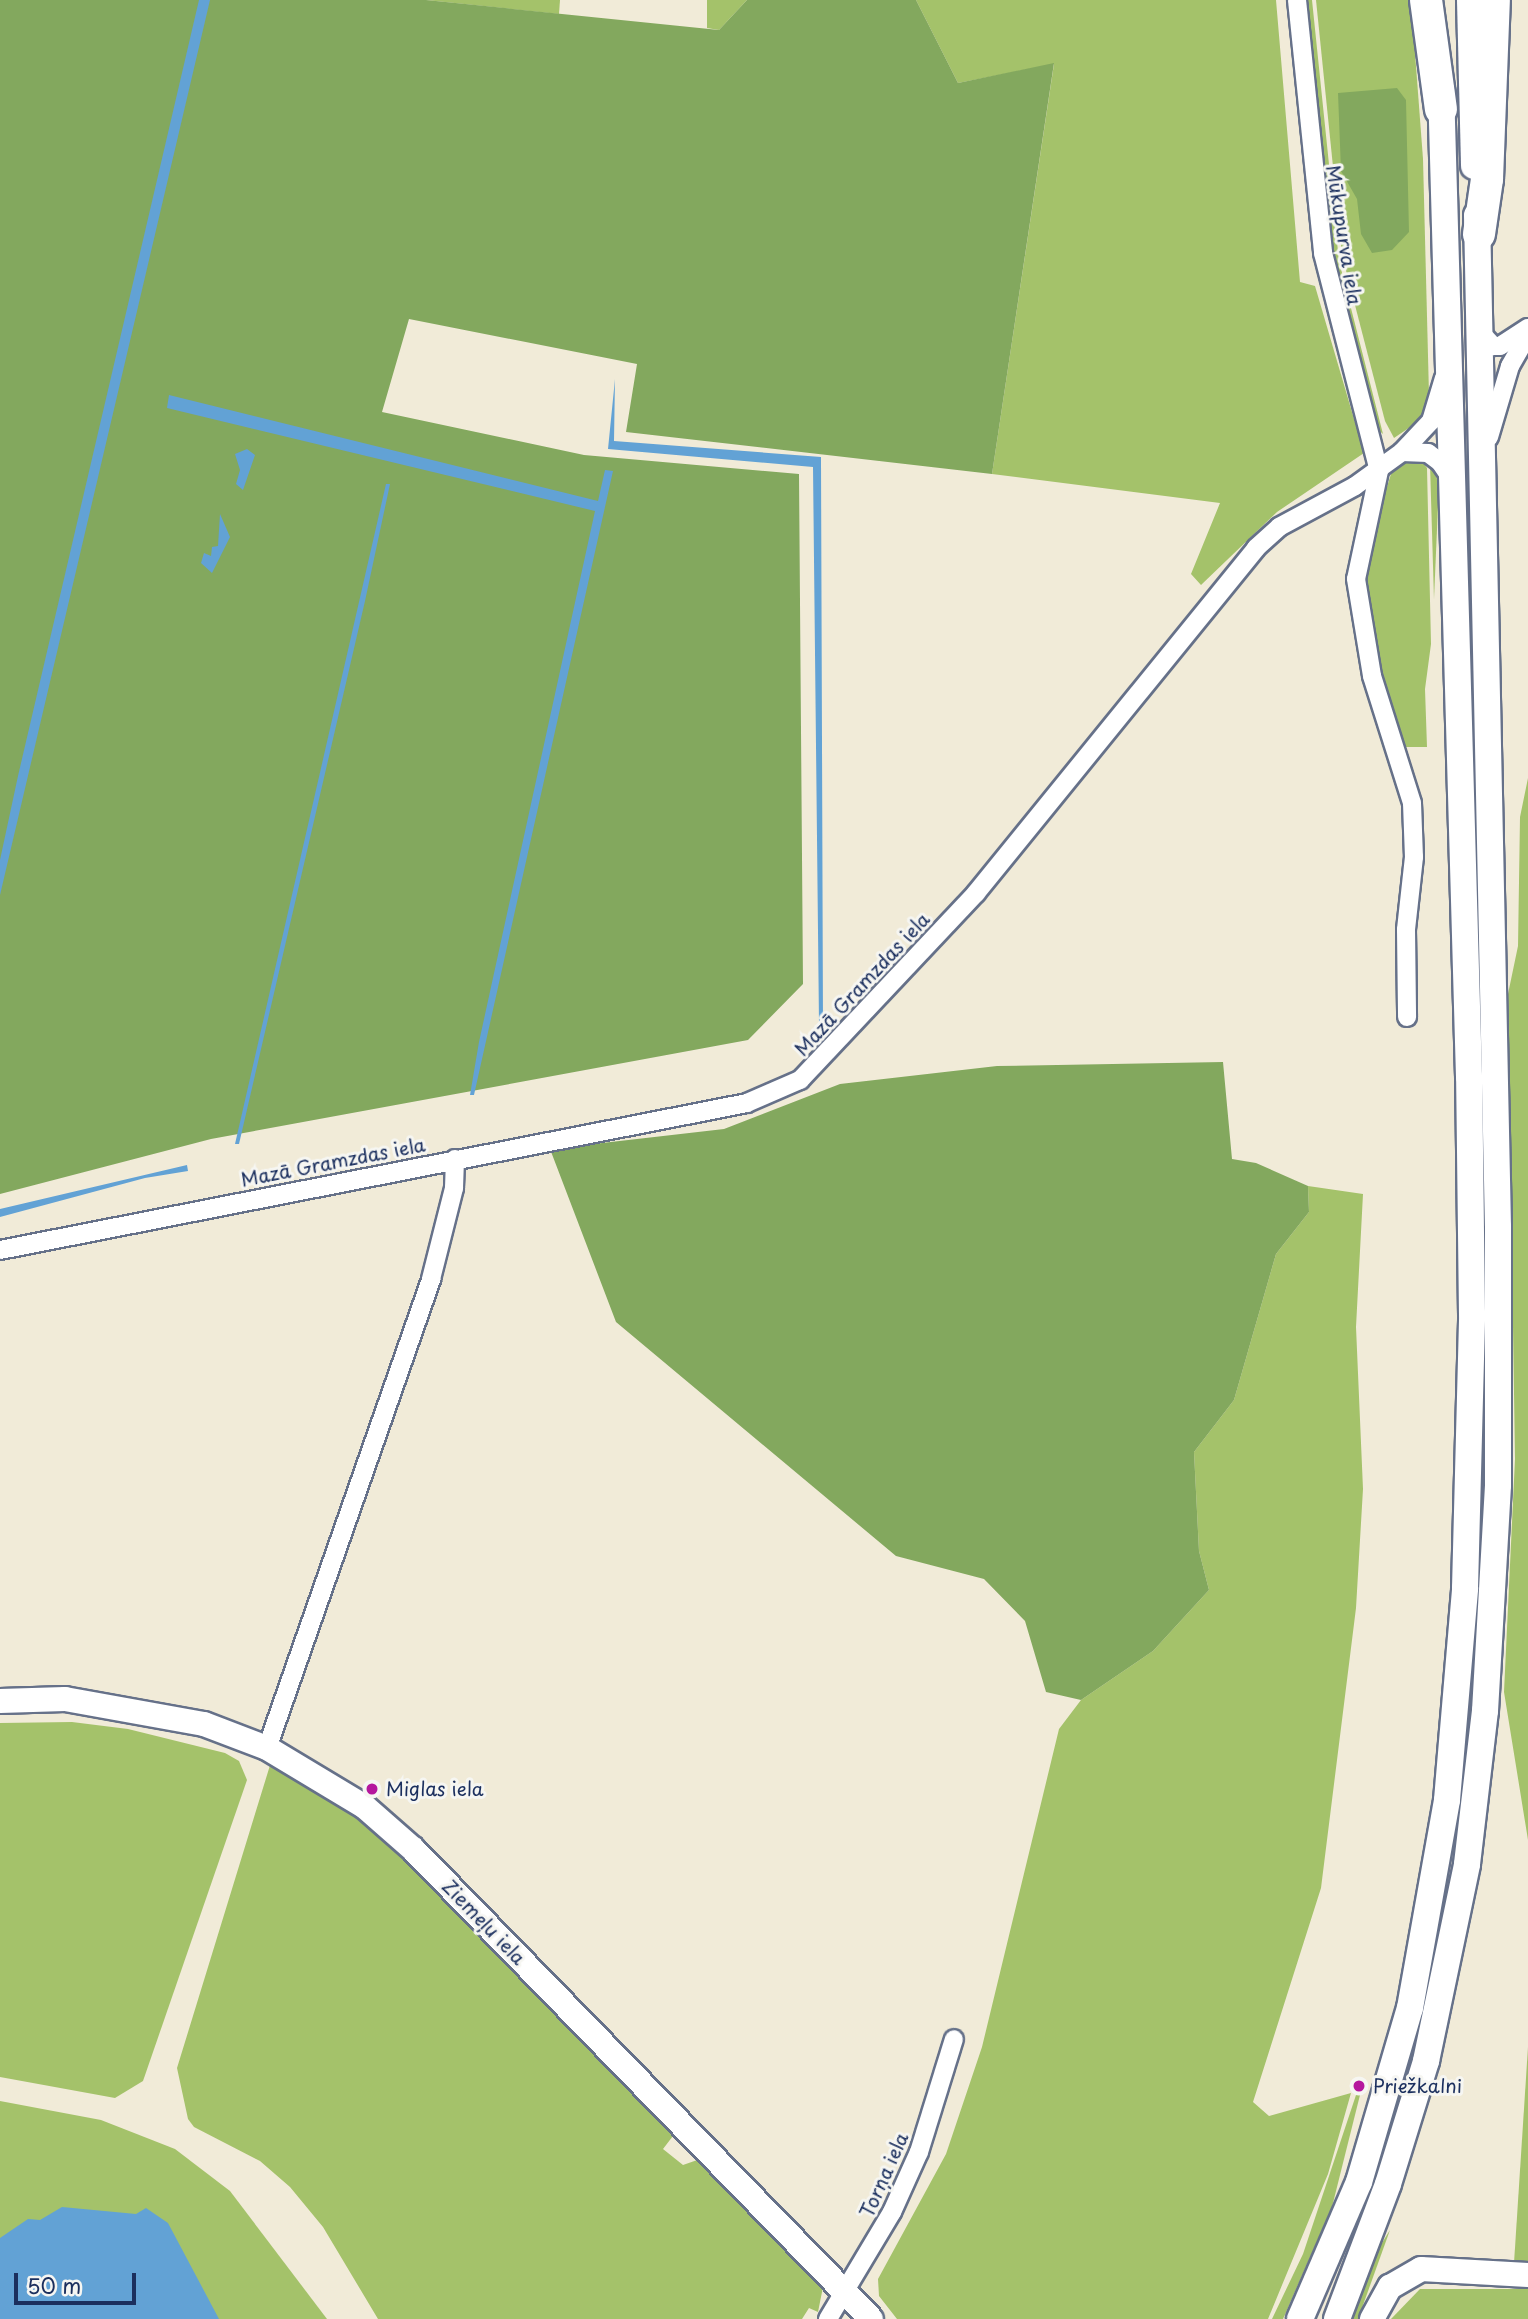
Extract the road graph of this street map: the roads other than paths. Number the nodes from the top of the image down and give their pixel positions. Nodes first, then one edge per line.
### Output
1 (1297, 0) edge
2 (1426, 0) edge
3 (1439, 0) edge
4 (1470, 0) edge
5 (1494, 0) edge
6 (1441, 109) junction
7 (1479, 234) junction
8 (1528, 328) edge
9 (1481, 332) junction
10 (1528, 335) edge
11 (1445, 375) junction
12 (1402, 452) junction
13 (1483, 457) junction
14 (1379, 471) junction
15 (1452, 481) junction
16 (1407, 1017) dead end
17 (455, 1159) junction
18 (0, 1250) edge
19 (0, 1701) edge
20 (267, 1748) junction
21 (954, 2039) dead end
22 (1528, 2275) edge
23 (848, 2292) junction
24 (828, 2319) edge
25 (870, 2319) edge
26 (1300, 2319) edge
27 (1338, 2319) edge
28 (1372, 2319) edge

1 - 14 street, Mūkupurva iela
2 - 6 highway
3 - 6 main road
4 - 7 main road
5 - 7 highway
6 - 11 main road
7 - 9 main road
8 - 9 street
9 - 13 main road
10 - 13 street
11 - 12 street, Mazā Gramzdas iela
11 - 15 main road
12 - 14 street, Mazā Gramzdas iela
12 - 15 street
13 - 27 main road
14 - 16 street
14 - 17 street, Mazā Gramzdas iela
15 - 26 main road
17 - 18 street, Mazā Gramzdas iela
17 - 20 street
19 - 20 street, Ziemeļu iela
20 - 23 street, Ziemeļu iela
21 - 23 street, Torņa iela
22 - 28 street
23 - 24 street, Torņa iela
23 - 25 street, Ziemeļu iela

